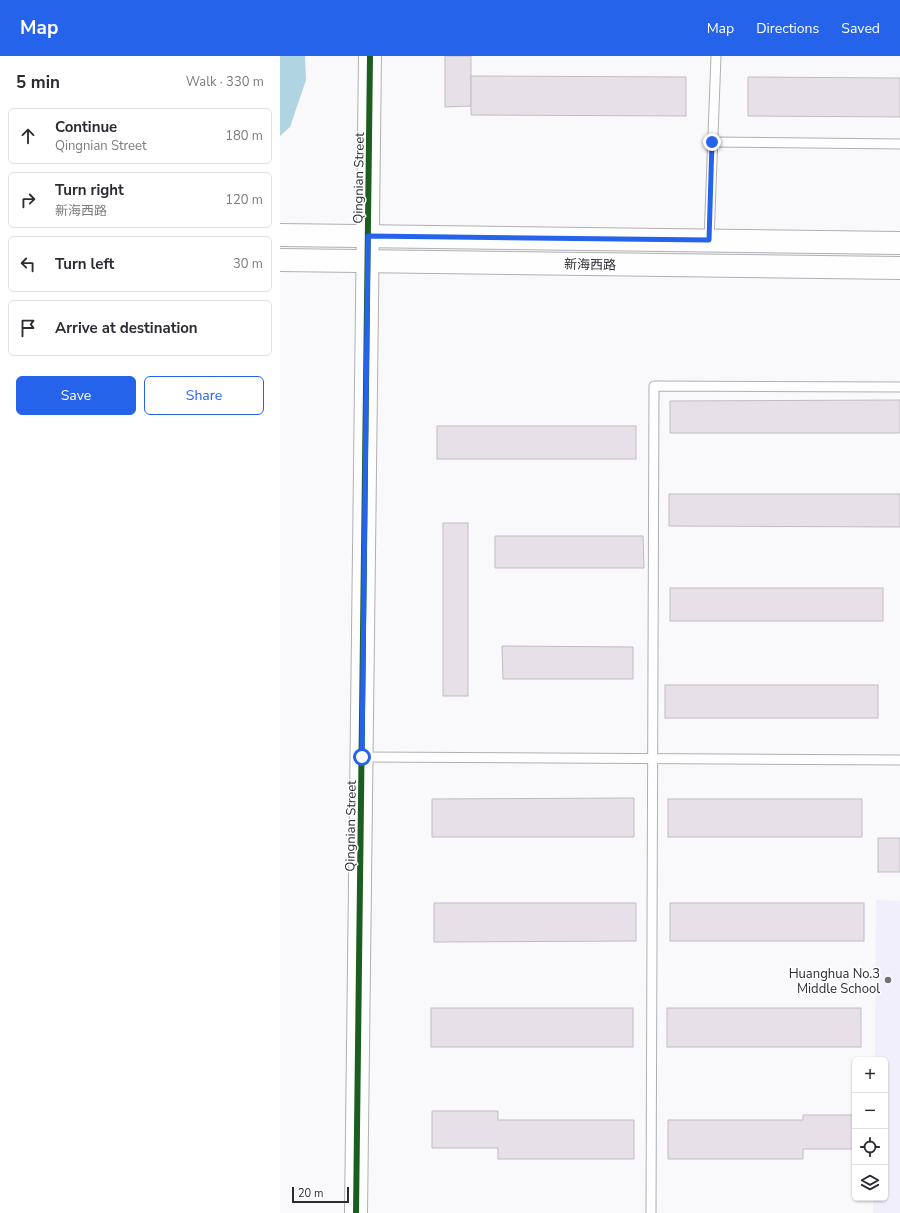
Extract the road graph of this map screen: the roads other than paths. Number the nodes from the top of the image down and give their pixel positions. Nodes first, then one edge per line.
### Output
1 (370, 56) edge
2 (716, 56) edge
3 (712, 142) junction
4 (900, 144) edge
5 (280, 235) edge
6 (368, 236) junction
7 (709, 240) junction
8 (900, 243) edge
9 (280, 260) edge
10 (368, 261) junction
11 (900, 268) edge
12 (900, 387) edge
13 (362, 757) junction
14 (653, 758) junction
15 (900, 760) edge
16 (356, 1213) edge
17 (651, 1213) edge

1 - 6 main road, Qingnian Street
2 - 3 lane
3 - 4 lane
3 - 7 lane
5 - 6 main road, 新海西路
6 - 7 main road, 新海西路
6 - 10 main road, Qingnian Street
7 - 8 main road, 新海西路
9 - 10 main road, 新海西路
10 - 11 main road, 新海西路
10 - 13 main road, Qingnian Street
12 - 14 lane
13 - 14 lane
13 - 16 main road, Qingnian Street
14 - 15 lane
14 - 17 lane

